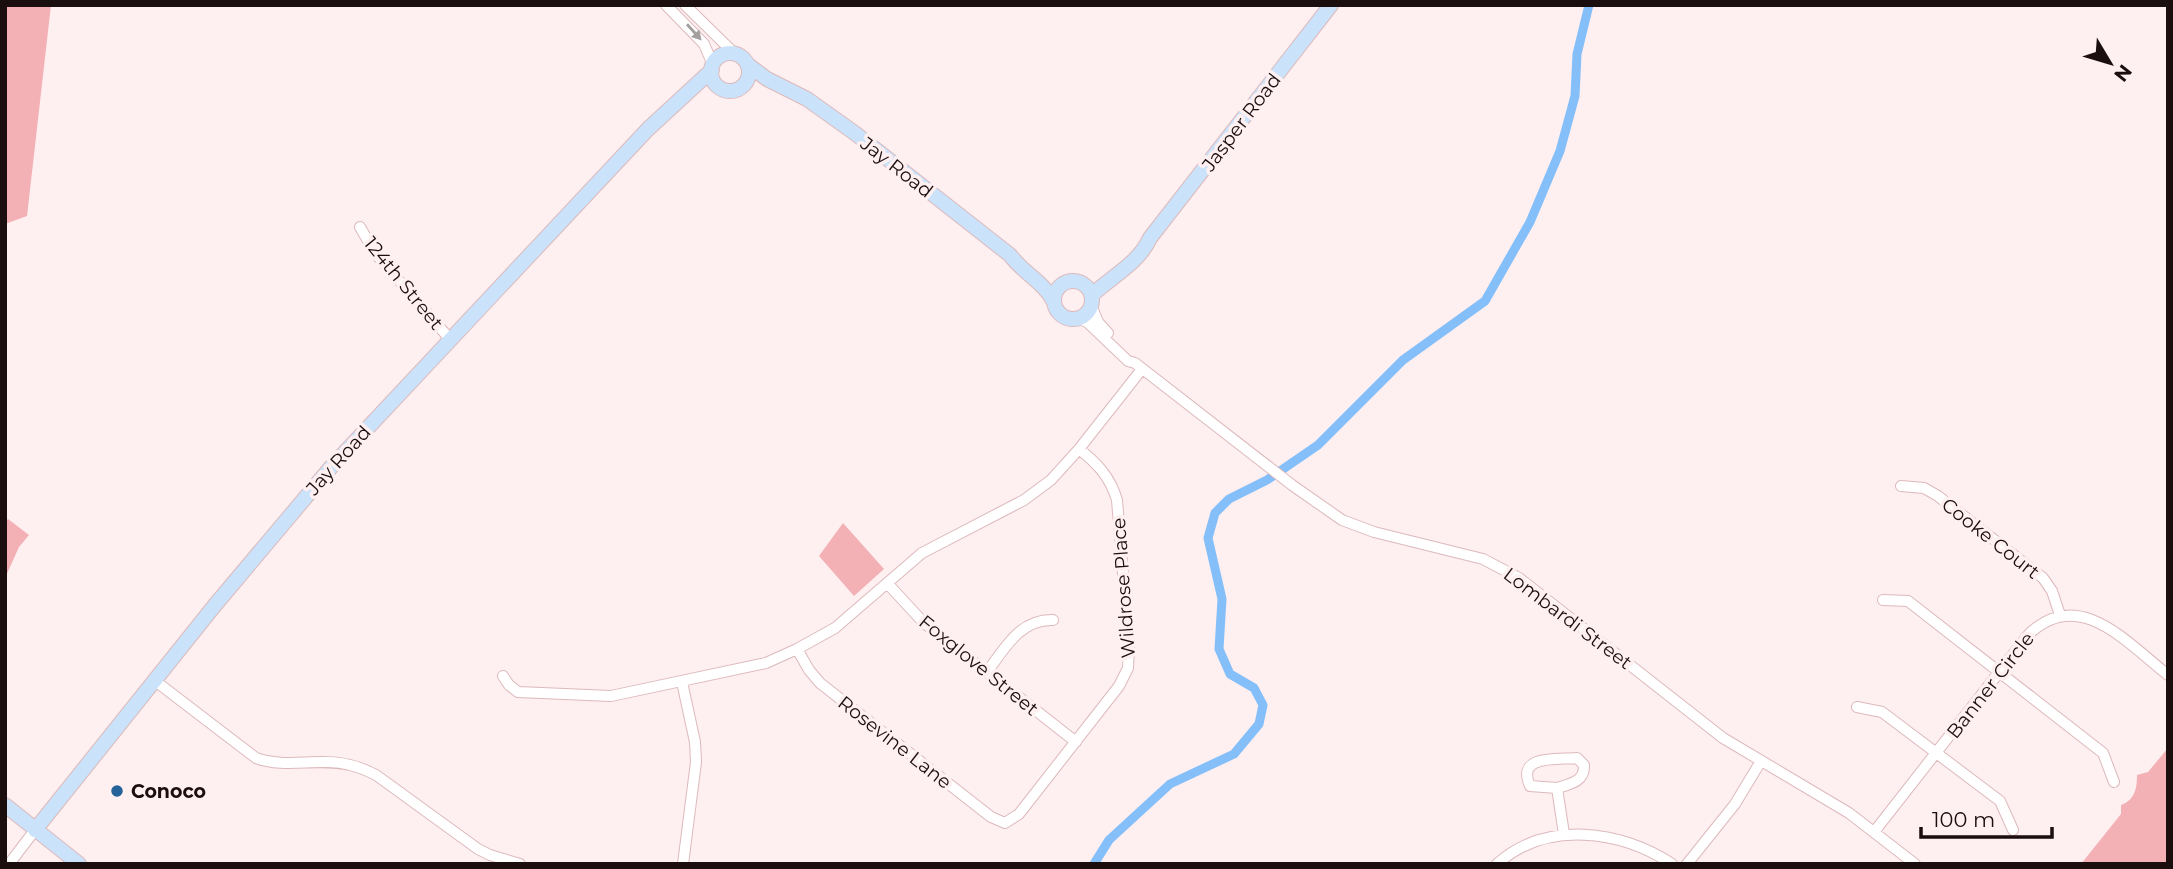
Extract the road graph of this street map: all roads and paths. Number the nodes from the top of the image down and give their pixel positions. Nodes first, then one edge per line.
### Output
1 (666, 5) edge
2 (685, 5) edge
3 (1331, 5) edge
4 (735, 54) junction
5 (747, 64) junction
6 (712, 67) junction
7 (780, 86) junction
8 (720, 88) junction
9 (741, 88) junction
10 (665, 112) junction
11 (360, 227) dead end
12 (1150, 238) junction
13 (1010, 255) junction
14 (1073, 281) junction
15 (1091, 300) junction
16 (1054, 302) junction
17 (1077, 318) junction
18 (449, 338) junction
19 (1139, 366) junction
20 (1079, 449) junction
21 (1900, 486) dead end
22 (887, 583) junction
23 (1883, 600) dead end
24 (2060, 615) junction
25 (1053, 620) dead end
26 (797, 649) junction
27 (987, 672) junction
28 (2000, 673) junction
29 (503, 676) dead end
30 (2168, 676) edge
31 (154, 680) junction
32 (682, 682) junction
33 (1857, 707) dead end
34 (1076, 742) junction
35 (1937, 753) junction
36 (1762, 761) junction
37 (2114, 782) dead end
38 (1557, 788) junction
39 (5, 805) edge
40 (1005, 823) joint
41 (35, 830) junction
42 (2013, 830) dead end
43 (1874, 832) junction
44 (1564, 834) junction
45 (9, 864) edge
46 (79, 864) edge
47 (520, 864) edge
48 (683, 864) edge
49 (1497, 864) edge
50 (1672, 864) edge
51 (1687, 864) edge
52 (1915, 864) edge

1 -> 6 street
2 - 4 street
3 - 12 street, Jasper Road
4 - 5 street
4 - 6 street
5 - 7 street, Jay Road
5 - 9 street
6 - 8 street
6 - 10 street, Jay Road
7 - 9 street, Jay Road
7 - 13 street, Jay Road
8 - 9 street
8 - 10 street, Jay Road
10 - 18 street, Jay Road
11 - 18 street, 124th Street
12 - 14 street, Jasper Road
12 - 15 street, Jasper Road
13 - 14 street, Jay Road
13 - 16 street, Jay Road
14 - 15 street
14 - 16 street
15 - 17 street
15 - 19 street, Lombardi Street
16 - 17 street
17 - 19 street, Lombardi Street
18 - 31 street, Jay Road
19 - 20 street
19 - 36 street, Lombardi Street
20 - 22 street
20 - 34 street, Wildrose Place
21 - 24 street, Cooke Court
22 - 26 street
22 - 27 street, Foxglove Street
23 - 28 street
24 - 28 street, Banner Circle
24 - 30 street
25 - 27 street
26 - 32 street
26 - 40 street, Rosevine Lane
27 - 34 street, Foxglove Street
28 - 35 street, Banner Circle
28 - 37 street
29 - 32 street
31 - 41 street, Jay Road
31 - 47 street
32 - 48 street
33 - 35 street
34 - 40 street, Wildrose Place
35 - 42 street
35 - 43 street, Banner Circle
36 - 43 street, Lombardi Street
36 - 51 street
38 - 38 street
38 - 44 street
39 - 41 street
41 - 45 street
41 - 46 street
43 - 52 street, Lombardi Street
44 - 49 street
44 - 50 street

